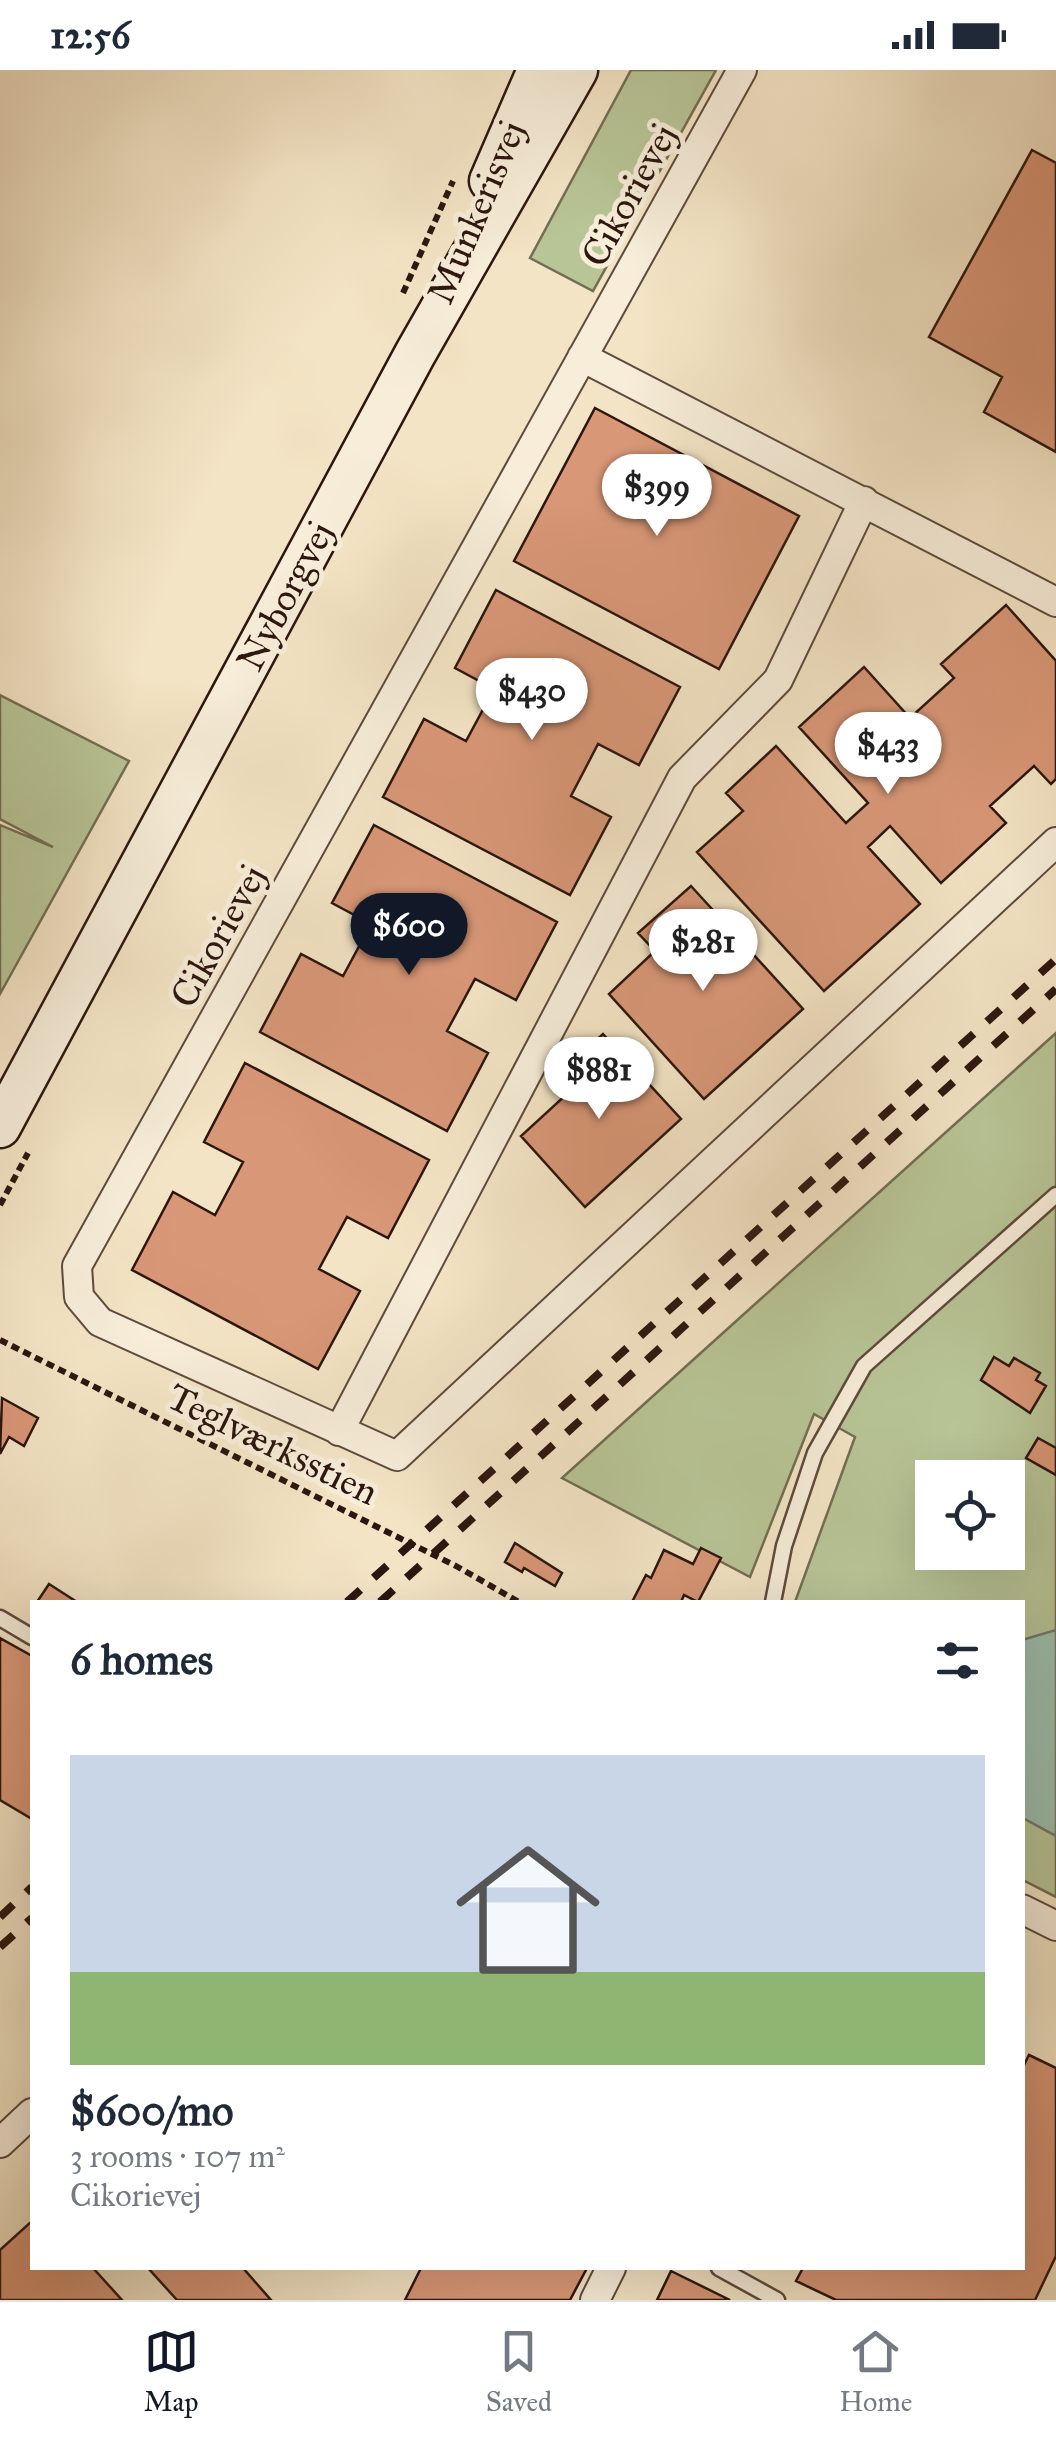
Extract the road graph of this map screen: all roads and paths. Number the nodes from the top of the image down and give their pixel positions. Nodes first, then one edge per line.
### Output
1 (538, 70) edge
2 (578, 70) edge
3 (742, 70) edge
4 (415, 354) junction
5 (582, 356) junction
6 (864, 501) junction
7 (1056, 602) edge
8 (1056, 842) edge
9 (0, 1127) edge
10 (1056, 1196) edge
11 (0, 1340) edge
12 (339, 1431) junction
13 (516, 1600) edge
14 (773, 1600) edge
15 (0, 1618) edge
16 (30, 1636) edge
17 (1025, 1910) edge
18 (1056, 1926) edge
19 (30, 2115) edge
20 (0, 2142) edge
21 (610, 2270) edge
22 (723, 2270) edge
23 (595, 2300) edge
24 (777, 2300) edge

1 - 4 main road, Munkerisvej
2 - 4 main road, Nyborgvej
3 - 5 street, Cikorievej
4 - 9 main road, Nyborgvej
5 - 6 street
5 - 12 street, Cikorievej
6 - 7 street
6 - 12 street
8 - 12 street, Cikorievej
10 - 14 lane
11 - 13 path, Teglværksstien
15 - 16 lane
17 - 18 street
19 - 20 street
21 - 23 street
22 - 24 lane

